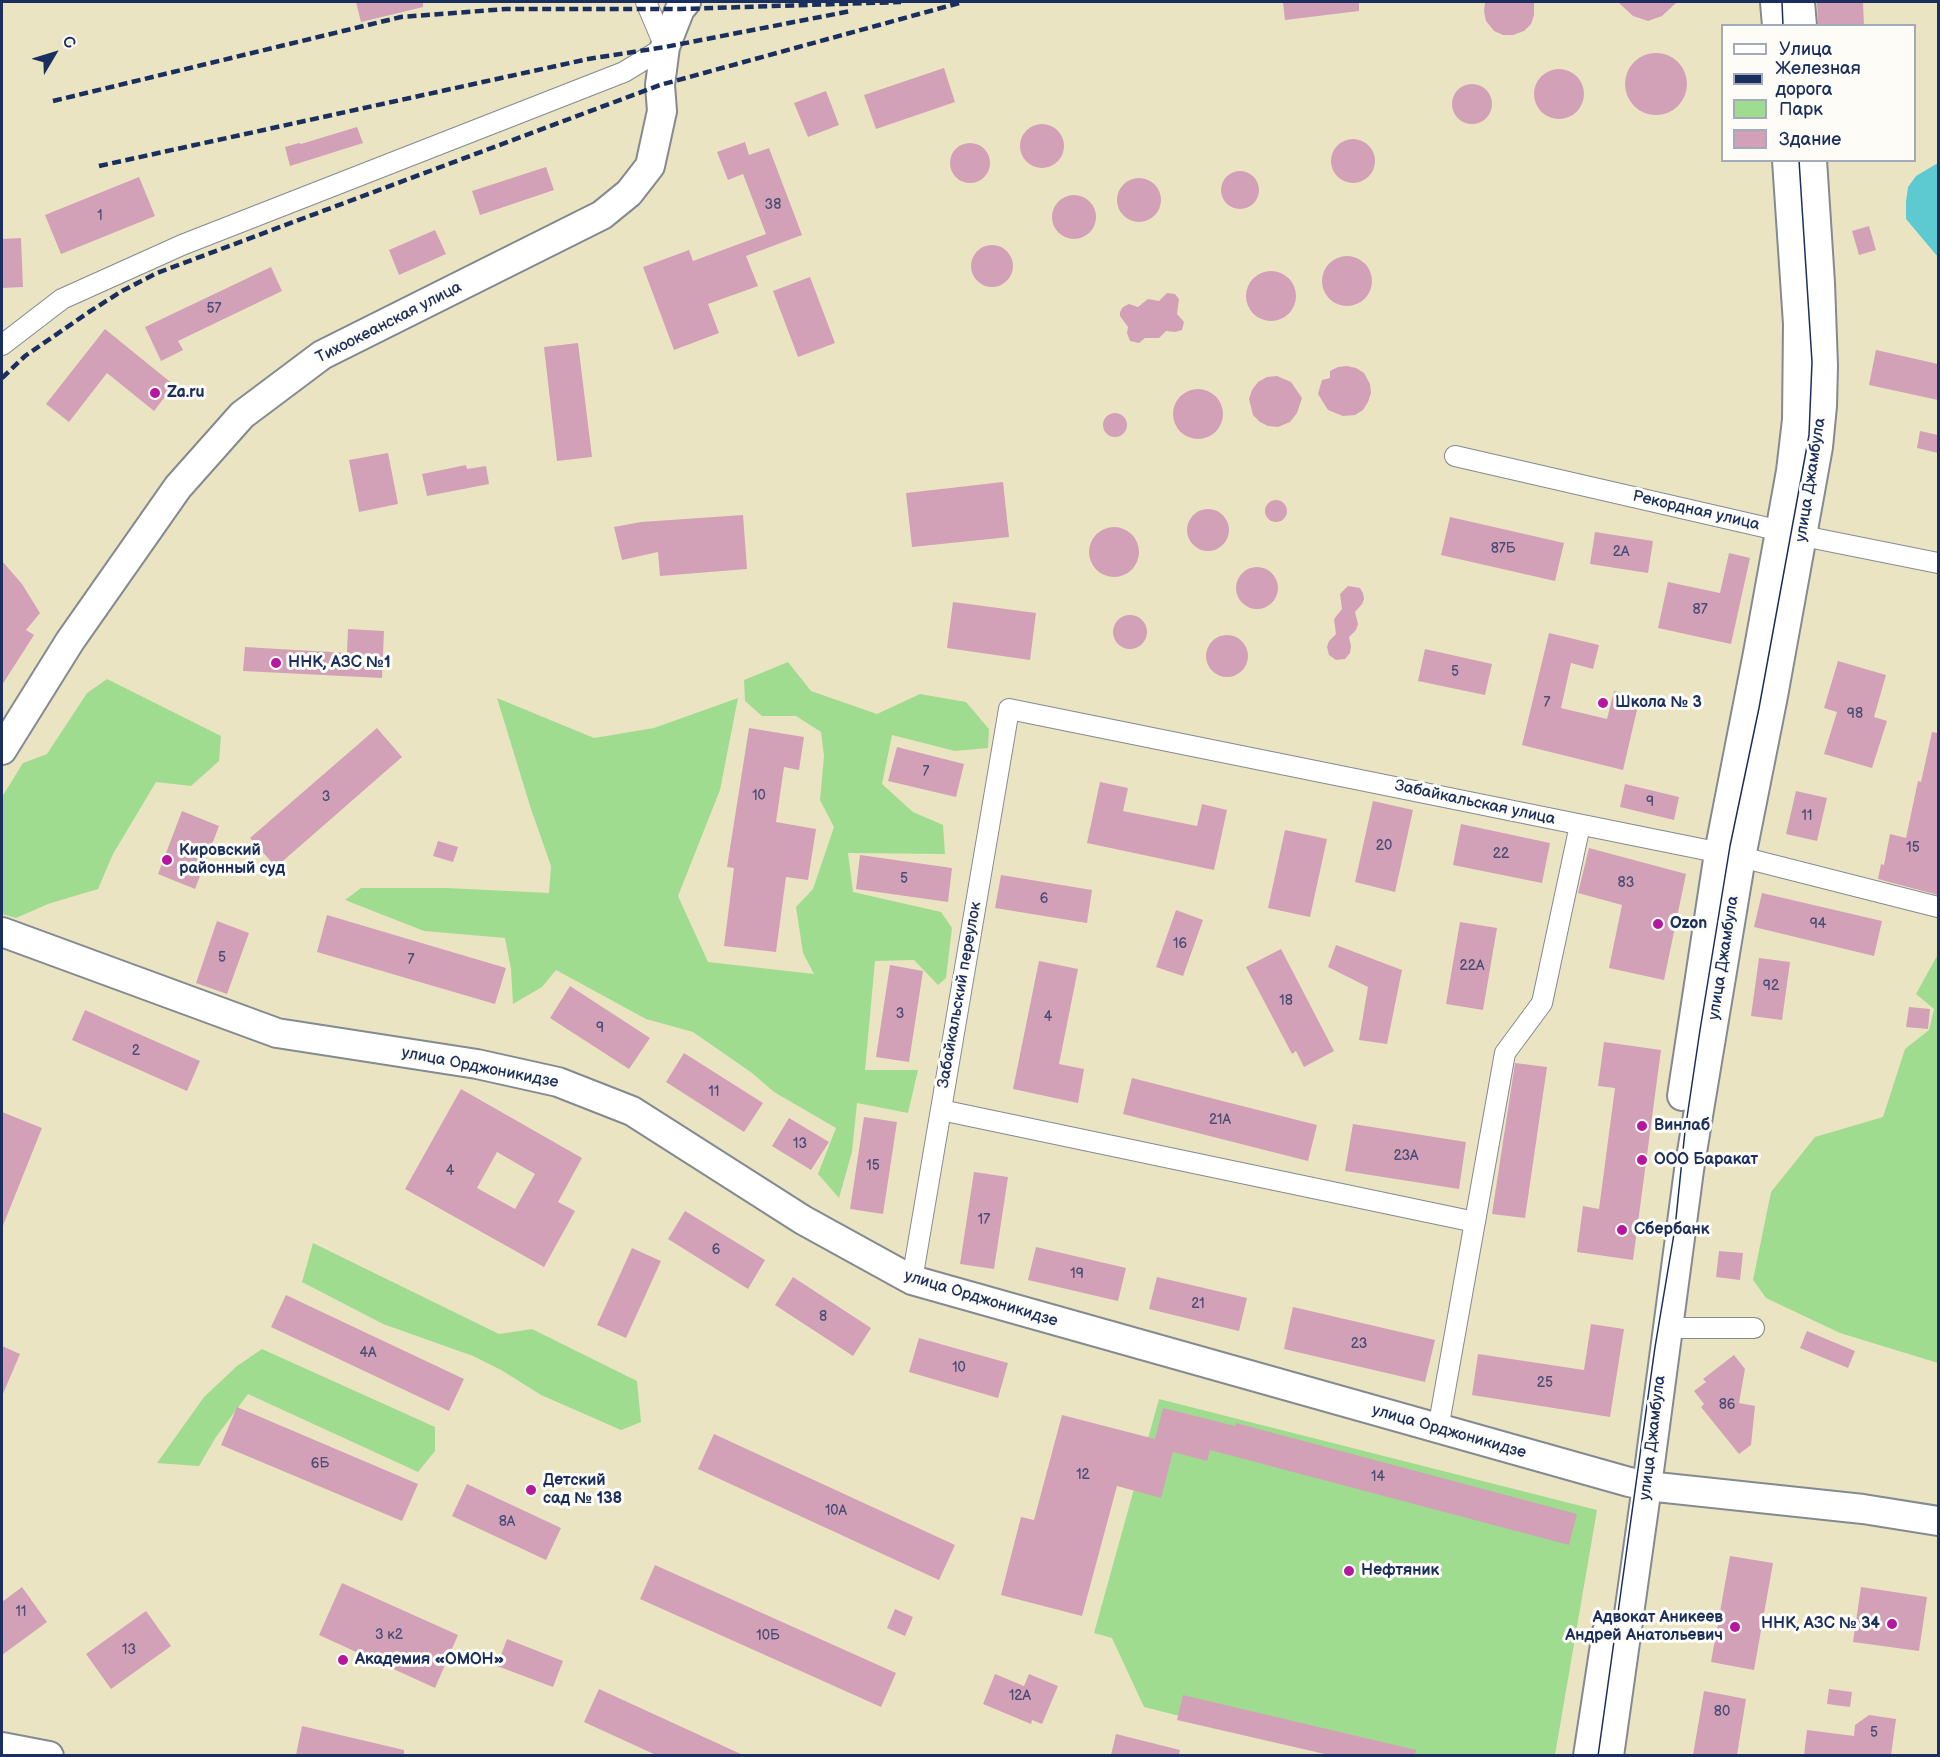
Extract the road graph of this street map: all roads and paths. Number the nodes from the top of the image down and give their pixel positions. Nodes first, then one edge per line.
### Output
1 (646, 2) edge
2 (686, 2) edge
3 (1775, 2) edge
4 (1800, 2) edge
5 (1777, 24) edge
6 (1802, 24) edge
7 (665, 47) junction
8 (1787, 162) edge
9 (1812, 162) edge
10 (2, 345) edge
11 (1455, 456) dead end
12 (1791, 533) junction
13 (1938, 562) edge
14 (1009, 709) joint
15 (2, 750) edge
16 (1580, 825) junction
17 (1730, 855) junction
18 (1938, 907) edge
19 (2, 932) edge
20 (940, 1110) junction
21 (1475, 1222) junction
22 (912, 1280) junction
23 (1667, 1328) junction
24 (1754, 1328) dead end
25 (1438, 1429) junction
26 (1638, 1484) junction
27 (1938, 1521) edge
28 (2, 1747) edge
29 (49, 1755) edge
30 (1588, 1755) edge
31 (1609, 1755) edge

1 - 7 street
2 - 7 street, Тихоокеанская улица
3 - 5 street
4 - 6 street
7 - 10 street
7 - 15 street, Тихоокеанская улица
8 - 12 street, улица Джамбула
9 - 12 street, улица Джамбула
11 - 12 street, Рекордная улица
12 - 13 street, Рекордная улица
12 - 17 street, улица Джамбула
14 - 16 street, Забайкальская улица
14 - 20 street, Забайкальский переулок
16 - 17 street, Забайкальская улица
16 - 21 street
17 - 18 street, Забайкальская улица
17 - 23 street, улица Джамбула
17 - 26 street, улица Джамбула
19 - 22 street, улица Орджоникидзе
20 - 21 street
20 - 22 street, Забайкальский переулок
21 - 25 street
22 - 25 street, улица Орджоникидзе
23 - 24 street
23 - 26 street, улица Джамбула
25 - 26 street, улица Орджоникидзе
26 - 27 street, улица Орджоникидзе
26 - 30 street, улица Джамбула
26 - 31 street, улица Джамбула
28 - 29 street

